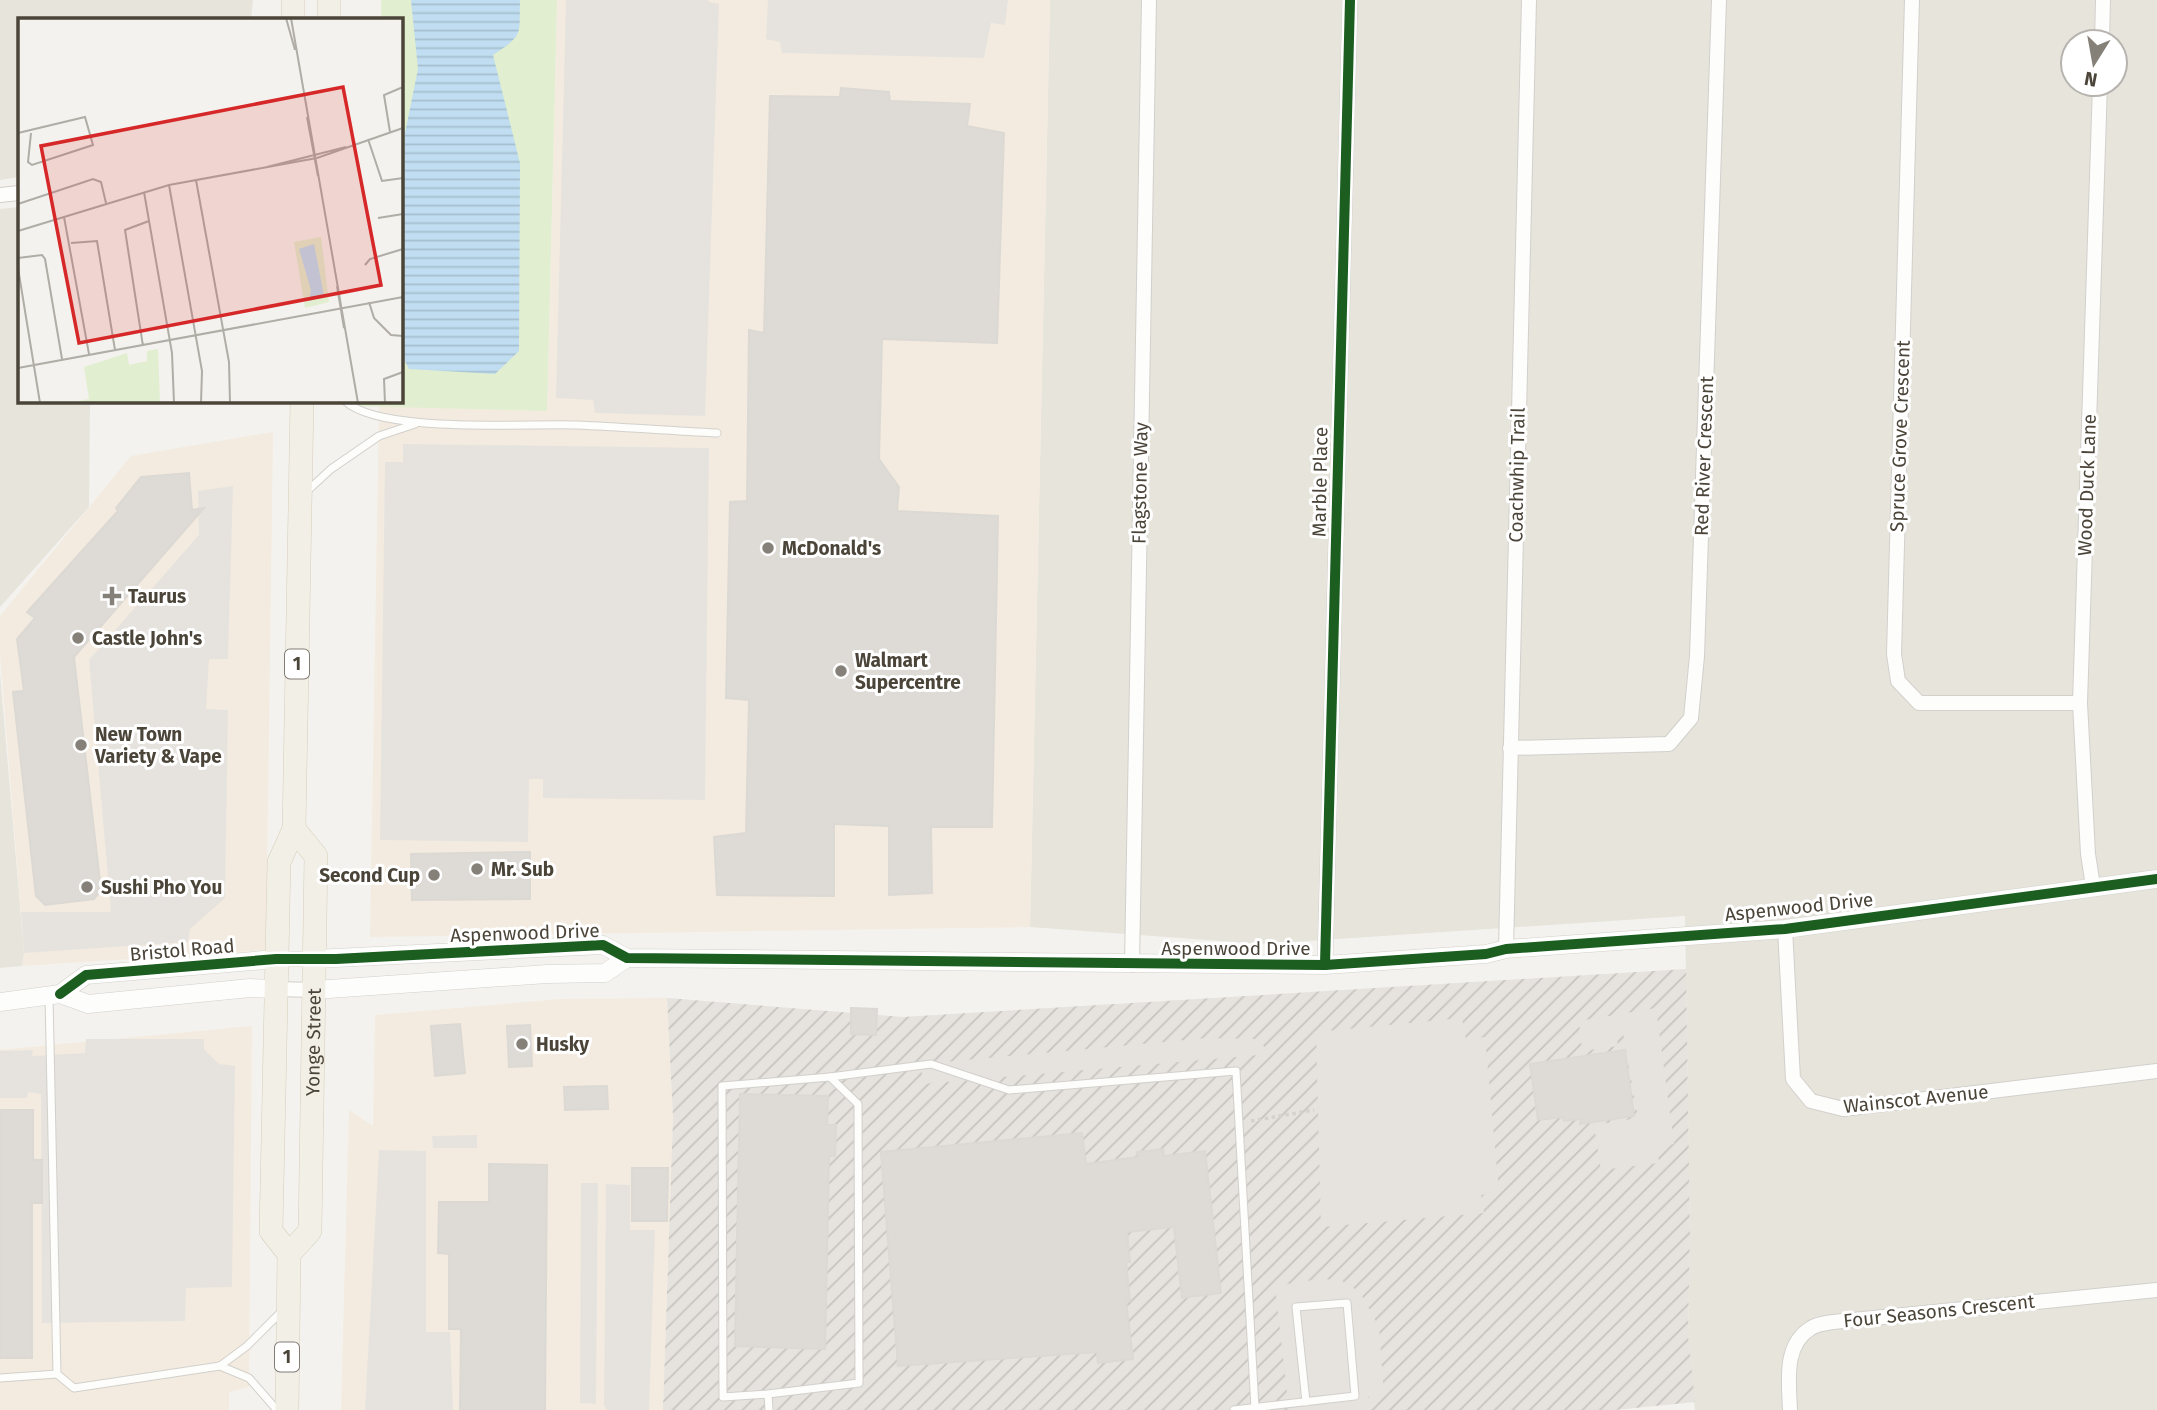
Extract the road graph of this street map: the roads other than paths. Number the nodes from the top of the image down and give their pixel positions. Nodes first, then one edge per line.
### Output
1 (293, 0) edge
2 (329, 0) edge
3 (1149, 0) edge
4 (1350, 0) edge
5 (1529, 0) edge
6 (1719, 0) edge
7 (1912, 0) edge
8 (2103, 0) edge
9 (293, 18) edge
10 (329, 18) edge
11 (2102, 28) edge
12 (2100, 98) edge
13 (18, 193) edge
14 (0, 195) edge
15 (302, 402) edge
16 (346, 402) edge
17 (418, 423) junction
18 (717, 433) dead end
19 (300, 499) junction
20 (2080, 703) junction
21 (1510, 748) junction
22 (294, 829) junction
23 (2157, 879) edge
24 (2093, 886) junction
25 (1785, 929) junction
26 (1506, 949) junction
27 (627, 958) junction
28 (276, 959) junction
29 (314, 959) junction
30 (1132, 965) junction
31 (1325, 965) junction
32 (276, 989) junction
33 (314, 990) junction
34 (54, 995) junction
35 (0, 1002) edge
36 (2157, 1071) edge
37 (830, 1077) junction
38 (289, 1254) junction
39 (2157, 1290) edge
40 (288, 1304) junction
41 (220, 1366) junction
42 (57, 1374) junction
43 (0, 1378) edge
44 (768, 1394) junction
45 (1306, 1402) junction
46 (1255, 1408) junction
47 (277, 1410) edge
48 (287, 1410) edge
49 (769, 1410) edge
50 (1234, 1410) edge
51 (1790, 1410) edge

1 - 9 main road
2 - 10 main road
3 - 30 street, Flagstone Way
4 - 31 street, Marble Place
5 - 21 street, Coachwhip Trail
6 - 21 street, Red River Crescent
7 - 20 street, Spruce Grove Crescent
8 - 11 street
12 - 20 street, Wood Duck Lane
13 - 14 street
15 - 19 main road, Yonge Street / 1
16 - 17 lane
17 - 18 lane
17 - 19 lane
19 - 22 main road, Yonge Street / 1
20 - 24 street, Wood Duck Lane
21 - 26 street, Coachwhip Trail
22 - 28 main road, Yonge Street / 1
22 - 29 main road, Yonge Street
23 - 24 street, Aspenwood Drive
24 - 25 street, Aspenwood Drive
25 - 26 street, Aspenwood Drive
25 - 36 street, Wainscot Avenue
26 - 31 street, Aspenwood Drive
27 - 29 street, Aspenwood Drive
27 - 30 street, Aspenwood Drive
27 - 33 street, Aspenwood Drive
28 - 29 street, Bristol Road
28 - 32 main road, Yonge Street / 1
28 - 34 street, Bristol Road
29 - 33 main road, Yonge Street
30 - 31 street, Aspenwood Drive
32 - 33 street, Bristol Road
32 - 34 street, Bristol Road
32 - 38 main road, Yonge Street / 1
33 - 38 main road, Yonge Street
34 - 35 street, Bristol Road
34 - 42 lane
37 - 44 lane
37 - 44 lane
37 - 46 lane
38 - 40 main road, 1
39 - 51 street, Four Seasons Crescent
40 - 41 lane
40 - 48 main road, 1
41 - 42 lane
41 - 47 lane
42 - 43 lane
44 - 49 lane
45 - 45 lane
45 - 46 lane
46 - 50 lane

